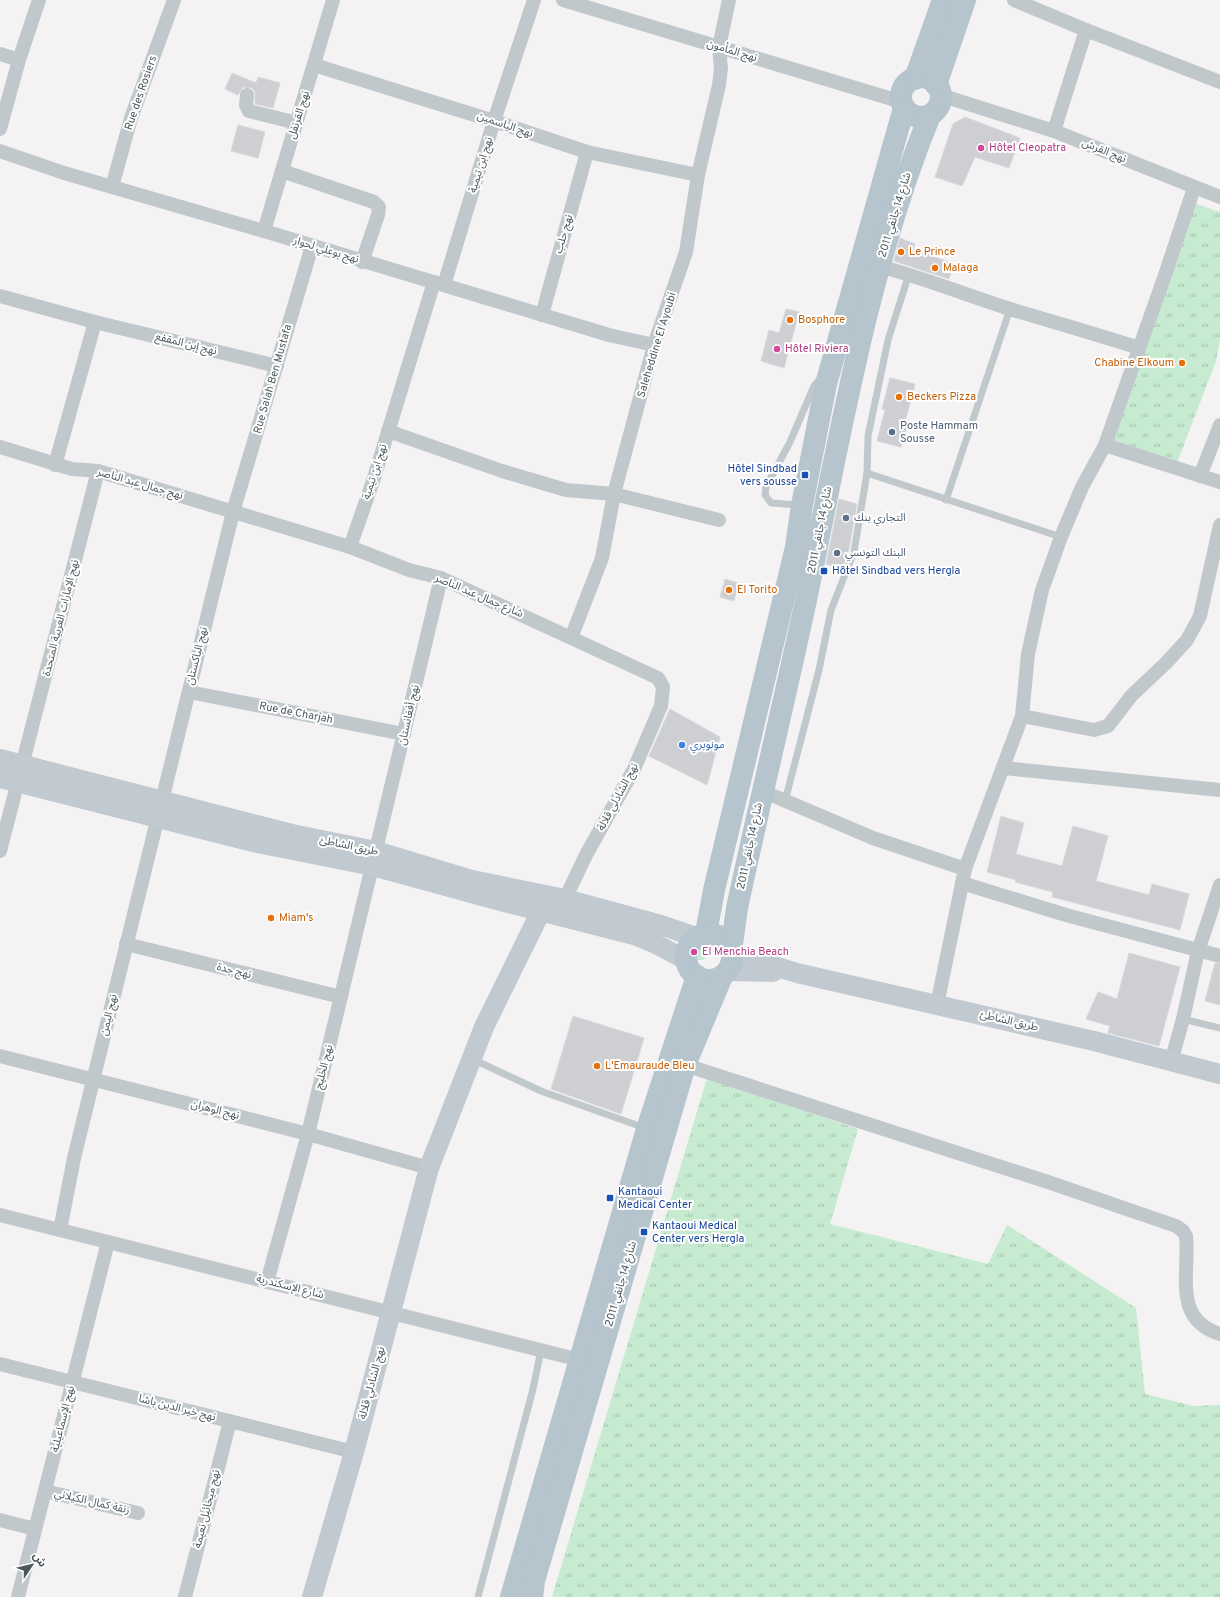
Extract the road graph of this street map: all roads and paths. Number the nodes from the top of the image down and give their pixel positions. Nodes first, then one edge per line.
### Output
1 (40, 0) edge
2 (174, 0) edge
3 (332, 0) edge
4 (534, 0) edge
5 (563, 0) edge
6 (729, 0) edge
7 (942, 0) edge
8 (965, 0) edge
9 (1014, 0) edge
10 (1086, 30) junction
11 (718, 47) junction
12 (0, 54) edge
13 (19, 60) junction
14 (314, 65) junction
15 (915, 79) junction
16 (1220, 82) edge
17 (938, 90) junction
18 (247, 95) dead end
19 (903, 105) junction
20 (930, 115) junction
21 (494, 121) junction
22 (297, 123) junction
23 (0, 129) edge
24 (1054, 131) junction
25 (0, 151) edge
26 (587, 152) junction
27 (282, 171) junction
28 (698, 175) junction
29 (112, 187) junction
30 (1194, 188) junction
31 (1220, 197) edge
32 (264, 231) junction
33 (312, 246) junction
34 (362, 262) junction
35 (879, 266) junction
36 (908, 274) junction
37 (439, 284) junction
38 (0, 296) edge
39 (1010, 309) junction
40 (542, 315) junction
41 (96, 322) junction
42 (654, 345) junction
43 (1139, 348) junction
44 (276, 366) junction
45 (826, 384) junction
46 (1220, 425) edge
47 (388, 431) junction
48 (1105, 445) junction
49 (0, 447) edge
50 (55, 465) junction
51 (98, 471) junction
52 (867, 473) junction
53 (1200, 476) junction
54 (1220, 482) edge
55 (614, 494) junction
56 (946, 500) junction
57 (802, 505) junction
58 (234, 512) junction
59 (719, 520) dead end
60 (1220, 525) edge
61 (1061, 537) junction
62 (350, 547) junction
63 (441, 578) junction
64 (571, 638) junction
65 (189, 692) junction
66 (663, 692) joint
67 (1022, 716) junction
68 (404, 734) junction
69 (0, 760) edge
70 (1004, 768) junction
71 (14, 775) edge
72 (1220, 790) edge
73 (762, 791) junction
74 (785, 801) junction
75 (159, 810) junction
76 (0, 851) edge
77 (375, 859) junction
78 (965, 869) junction
79 (962, 883) junction
80 (1220, 884) edge
81 (565, 899) junction
82 (541, 911) junction
83 (701, 935) junction
84 (126, 944) junction
85 (1198, 951) junction
86 (1220, 956) edge
87 (728, 963) junction
88 (691, 968) junction
89 (341, 997) junction
90 (937, 1004) junction
91 (1183, 1018) junction
92 (1220, 1028) edge
93 (0, 1056) edge
94 (471, 1059) junction
95 (1170, 1062) junction
96 (685, 1065) junction
97 (1220, 1074) edge
98 (94, 1078) junction
99 (647, 1129) junction
100 (308, 1134) junction
101 (429, 1168) junction
102 (0, 1215) edge
103 (60, 1230) junction
104 (108, 1242) junction
105 (267, 1282) junction
106 (390, 1312) junction
107 (1220, 1334) edge
108 (541, 1350) junction
109 (580, 1360) junction
110 (0, 1364) edge
111 (72, 1382) junction
112 (230, 1421) junction
113 (354, 1452) junction
114 (45, 1491) junction
115 (138, 1513) dead end
116 (0, 1520) edge
117 (35, 1529) junction
118 (18, 1597) edge
119 (185, 1597) edge
120 (312, 1597) edge
121 (478, 1597) edge
122 (511, 1597) edge
123 (532, 1597) edge

1 - 13 street
2 - 29 street, Rue des Rosiers
3 - 14 street, نهج القرنفل
4 - 21 street, نهج ابن تيمية
5 - 11 street, نهج المأمون
6 - 11 street
7 - 15 main road
8 - 17 main road
9 - 10 street
10 - 16 street
10 - 24 street
11 - 19 street, نهج المأمون
11 - 28 street, Saleheddine El Ayoubi
12 - 13 street
13 - 23 street
14 - 21 street, نهج الياسمين
14 - 22 street, نهج القرنفل
15 - 17 main road
15 - 19 main road
17 - 20 main road
17 - 24 street, نهج القرش
18 - 22 street
19 - 20 main road
19 - 45 main road, شارع 14 جانفي 2011
20 - 35 main road, شارع 14 جانفي 2011
21 - 26 street, نهج الياسمين
21 - 37 street, نهج ابن تيمية
22 - 27 street, نهج القرنفل
24 - 30 street, نهج القرش
25 - 29 street, نهج بوعلي لحوار
26 - 28 street, نهج الياسمين
26 - 40 street, نهج حلب
27 - 32 street, نهج القرنفل
27 - 34 street
28 - 42 street, Saleheddine El Ayoubi
29 - 32 street, نهج بوعلي لحوار
30 - 31 street, نهج القرش
30 - 43 street
32 - 33 street, نهج بوعلي لحوار
33 - 34 street, نهج بوعلي لحوار
33 - 44 street, Rue Salah Ben Mustafa
34 - 37 street, نهج بوعلي لحوار
35 - 36 street
35 - 73 main road, شارع 14 جانفي 2011
36 - 39 street
36 - 52 lane
37 - 40 street, نهج بوعلي لحوار
37 - 47 street, نهج ابن تيمية
38 - 41 street, نهج إبن المقفع
39 - 43 street
39 - 56 lane
40 - 42 street, نهج بوعلي لحوار
41 - 44 street, نهج إبن المقفع
41 - 50 street
42 - 55 street, Saleheddine El Ayoubi
43 - 48 street
44 - 58 street, Rue Salah Ben Mustafa
45 - 57 main road, شارع 14 جانفي 2011
45 - 57 lane
46 - 53 street
47 - 55 street
47 - 62 street, نهج ابن تيمية
48 - 53 street
48 - 61 street
49 - 50 street, نهج جمال عبد الناصر
50 - 51 street, نهج جمال عبد الناصر
51 - 58 street, نهج جمال عبد الناصر
51 - 71 street, نهج الإمارات العربية المتحدة
52 - 56 lane
52 - 74 lane
53 - 54 street
55 - 59 street
55 - 64 street, Saleheddine El Ayoubi
56 - 61 lane
57 - 83 main road, شارع 14 جانفي 2011
58 - 62 street, شارع جمال عبد الناصر
58 - 65 street, نهج الباكستان
60 - 67 street
61 - 67 street
62 - 63 street, شارع جمال عبد الناصر
63 - 64 street, شارع جمال عبد الناصر
63 - 68 street, نهج أفغانستان
64 - 66 street, شارع جمال عبد الناصر
65 - 68 street, Rue de Charjah
65 - 75 street, نهج الباكستان
66 - 81 street, نهج الشادلي قلالة
67 - 70 street
68 - 77 street, نهج أفغانستان
69 - 71 street, طريق الشاطئ
70 - 72 street
70 - 78 street
71 - 75 street, طريق الشاطئ
71 - 76 street, نهج الإمارات العربية المتحدة
73 - 74 street
73 - 87 main road, شارع 14 جانفي 2011
74 - 78 street
75 - 77 street, طريق الشاطئ
75 - 84 street, نهج اليمن
77 - 81 street, طريق الشاطئ
77 - 82 street, طريق الشاطئ
77 - 89 street, نهج الخليج
78 - 79 street
79 - 85 street
79 - 90 street
80 - 85 street
81 - 83 street, طريق الشاطئ
82 - 88 street, طريق الشاطئ
82 - 94 street, نهج الشادلي قلالة
83 - 87 main road
83 - 88 main road
84 - 89 street, نهج جدة
84 - 98 street, نهج اليمن
85 - 86 street
85 - 91 street
87 - 88 main road
87 - 90 street, طريق الشاطئ
87 - 96 main road, شارع 14 جانفي 2011
88 - 99 main road, شارع 14 جانفي 2011
89 - 100 street, نهج الخليج
90 - 95 street, طريق الشاطئ
91 - 92 lane
91 - 95 street
93 - 98 street, نهج الوهران
94 - 99 lane
94 - 101 street, نهج الشادلي قلالة
95 - 97 street, طريق الشاطئ
96 - 107 street
96 - 123 main road, شارع 14 جانفي 2011
98 - 100 street, نهج الوهران
98 - 103 street, نهج اليمن
99 - 109 main road, شارع 14 جانفي 2011
100 - 101 street, نهج الوهران
100 - 105 street, نهج الخليج
101 - 106 street, نهج الشادلي قلالة
102 - 103 street, شارع الإسكندرية
103 - 104 street, شارع الإسكندرية
104 - 105 street, شارع الإسكندرية
104 - 111 street, نهج الإسماعيلية
105 - 106 street, شارع الإسكندرية
106 - 108 street, شارع الإسكندرية
106 - 113 street, نهج الشادلي قلالة
108 - 109 street, شارع الإسكندرية
108 - 121 lane
109 - 122 main road, شارع 14 جانفي 2011
110 - 111 street, نهج خير الدين باشا
111 - 112 street, نهج خير الدين باشا
111 - 114 street, نهج الإسماعيلية
112 - 113 street, نهج خير الدين باشا
112 - 119 street, نهج ميخائيل نعيمة
113 - 120 street, نهج الشادلي قلالة
114 - 115 street, زنقة كمال الكيلاني
114 - 117 street, نهج الإسماعيلية
116 - 117 street
117 - 118 street, نهج الإسماعيلية

